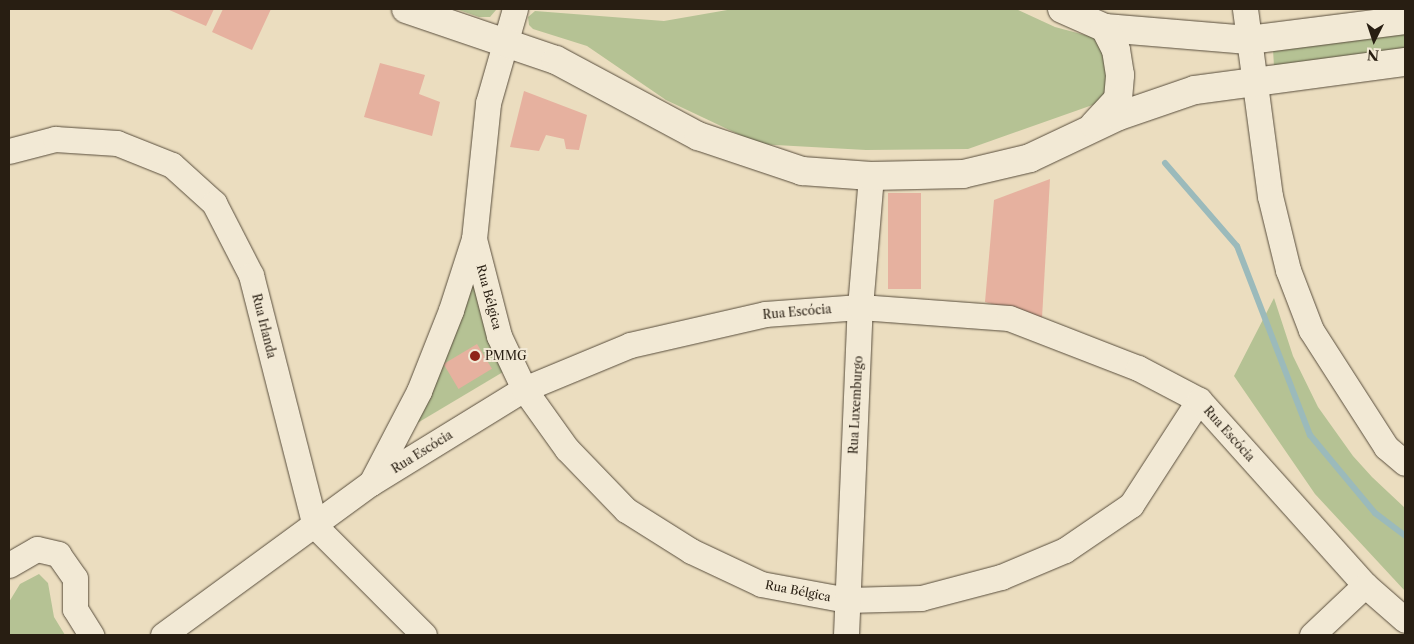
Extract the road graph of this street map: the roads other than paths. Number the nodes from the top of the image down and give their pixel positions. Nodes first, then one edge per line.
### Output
1 (406, 9) edge
2 (515, 9) edge
3 (1062, 9) edge
4 (1245, 9) edge
5 (1405, 20) edge
6 (1105, 28) junction
7 (1249, 40) junction
8 (505, 42) junction
9 (1405, 62) edge
10 (1253, 82) junction
11 (1088, 131) junction
12 (9, 151) edge
13 (871, 176) junction
14 (474, 239) junction
15 (860, 307) junction
16 (524, 389) junction
17 (1199, 400) junction
18 (1405, 463) edge
19 (371, 483) junction
20 (315, 526) junction
21 (9, 565) edge
22 (1365, 585) junction
23 (847, 600) junction
24 (1405, 620) edge
25 (91, 635) edge
26 (163, 635) edge
27 (424, 635) edge
28 (846, 635) edge
29 (1312, 635) edge

1 - 8 street
2 - 8 street, Rua Bélgica
3 - 6 street
4 - 7 street
5 - 7 street
6 - 7 street
6 - 11 street
7 - 10 street
8 - 13 street
8 - 14 street, Rua Bélgica
9 - 10 street
10 - 11 street
10 - 18 street
11 - 13 street
12 - 20 street, Rua Irlanda
13 - 15 street, Rua Luxemburgo
14 - 16 street, Rua Bélgica
14 - 19 street, Rua Bélgica
15 - 16 street, Rua Escócia
15 - 17 street, Rua Escócia
15 - 23 street, Rua Luxemburgo
16 - 19 street, Rua Escócia
16 - 23 street, Rua Bélgica
17 - 22 street, Rua Escócia
17 - 23 street, Rua Bélgica
19 - 20 street, Rua Escócia
20 - 26 street, Rua Escócia
20 - 27 street
21 - 25 street
22 - 24 street, Rua Escócia
22 - 29 street
23 - 28 street, Rua Luxemburgo

